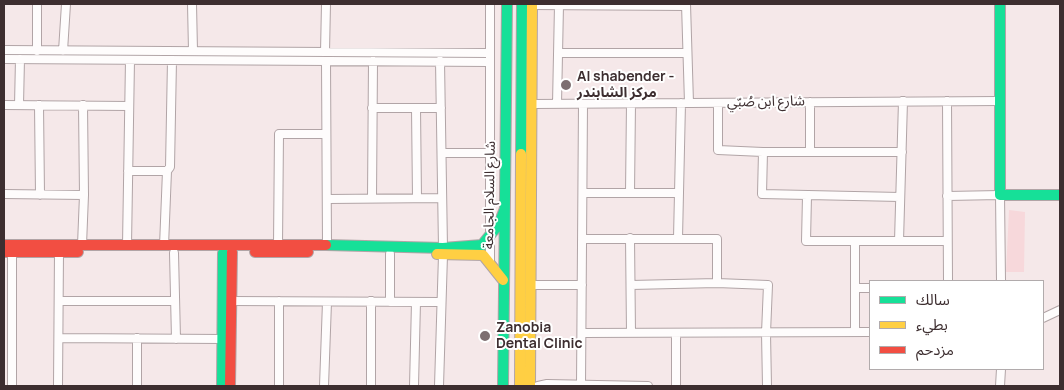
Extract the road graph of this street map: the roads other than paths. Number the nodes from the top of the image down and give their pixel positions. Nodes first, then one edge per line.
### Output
1 (37, 4) edge
2 (66, 4) edge
3 (192, 4) edge
4 (326, 4) edge
5 (490, 4) edge
6 (506, 4) edge
7 (529, 4) edge
8 (584, 4) edge
9 (1000, 4) edge
10 (559, 5) junction
11 (686, 5) edge
12 (4, 50) edge
13 (37, 50) junction
14 (63, 51) junction
15 (193, 51) junction
16 (214, 52) junction
17 (325, 52) junction
18 (490, 53) junction
19 (558, 53) junction
20 (687, 53) junction
21 (4, 59) edge
22 (20, 59) junction
23 (130, 60) junction
24 (172, 60) junction
25 (214, 60) junction
26 (326, 61) junction
27 (373, 61) junction
28 (440, 61) junction
29 (490, 62) junction
30 (506, 70) junction
31 (522, 71) junction
32 (506, 92) junction
33 (522, 92) junction
34 (947, 101) junction
35 (1000, 101) junction
36 (810, 102) junction
37 (903, 102) junction
38 (631, 103) junction
39 (685, 103) junction
40 (718, 103) junction
41 (4, 104) edge
42 (19, 104) junction
43 (532, 104) junction
44 (558, 104) junction
45 (583, 104) junction
46 (39, 105) junction
47 (83, 105) junction
48 (129, 106) junction
49 (372, 108) junction
50 (416, 108) junction
51 (441, 108) junction
52 (326, 134) junction
53 (763, 152) junction
54 (810, 152) junction
55 (902, 152) junction
56 (442, 153) junction
57 (490, 153) junction
58 (128, 171) junction
59 (167, 171) junction
60 (583, 193) junction
61 (630, 193) junction
62 (678, 193) junction
63 (4, 194) edge
64 (40, 195) junction
65 (84, 195) junction
66 (1000, 195) junction
67 (1060, 195) edge
68 (807, 196) junction
69 (947, 196) junction
70 (900, 197) junction
71 (372, 198) junction
72 (417, 198) junction
73 (442, 198) junction
74 (328, 199) junction
75 (504, 211) junction
76 (490, 236) junction
77 (630, 238) junction
78 (678, 238) junction
79 (582, 239) junction
80 (855, 241) junction
81 (899, 241) junction
82 (947, 241) junction
83 (520, 244) junction
84 (532, 244) junction
85 (4, 245) edge
86 (82, 245) junction
87 (126, 245) junction
88 (278, 245) junction
89 (327, 245) junction
90 (164, 246) junction
91 (188, 249) junction
92 (443, 251) junction
93 (8, 252) edge
94 (59, 252) junction
95 (227, 252) junction
96 (174, 253) junction
97 (390, 254) junction
98 (485, 254) junction
99 (503, 280) junction
100 (948, 280) edge
101 (1000, 280) edge
102 (717, 283) junction
103 (532, 285) junction
104 (582, 285) junction
105 (631, 285) junction
106 (855, 288) junction
107 (869, 288) edge
108 (59, 301) junction
109 (175, 301) junction
110 (231, 301) junction
111 (279, 301) junction
112 (371, 301) junction
113 (327, 302) junction
114 (390, 302) junction
115 (416, 302) junction
116 (442, 302) junction
117 (8, 304) edge
118 (1060, 310) edge
119 (1044, 318) edge
120 (855, 332) junction
121 (869, 332) edge
122 (582, 333) junction
123 (631, 333) junction
124 (676, 333) junction
125 (766, 333) junction
126 (8, 337) edge
127 (59, 338) junction
128 (137, 338) junction
129 (176, 339) junction
130 (222, 339) junction
131 (520, 358) junction
132 (1001, 370) edge
133 (530, 375) junction
134 (548, 384) junction
135 (582, 385) junction
136 (12, 386) edge
137 (58, 386) edge
138 (136, 386) edge
139 (222, 386) edge
140 (230, 386) edge
141 (279, 386) edge
142 (324, 386) edge
143 (371, 386) edge
144 (414, 386) edge
145 (439, 386) edge
146 (503, 386) edge
147 (520, 386) edge
148 (530, 386) edge
149 (538, 386) edge
150 (632, 386) edge
151 (648, 386) edge
152 (676, 386) edge
153 (767, 386) edge
154 (1000, 386) edge

1 - 13 street
2 - 14 street
3 - 15 street
4 - 17 street
5 - 18 street
6 - 30 street, شارع السلام الجامعة
7 - 10 street
7 - 31 street
7 - 43 street
8 - 10 street
8 - 11 street
9 - 35 street
10 - 19 street
11 - 20 street
12 - 13 street
13 - 14 street
14 - 15 street
15 - 16 street
16 - 17 street
16 - 25 street
17 - 18 street
18 - 29 street
19 - 20 street
19 - 44 street
20 - 39 street
21 - 22 street
22 - 23 street
22 - 42 street
23 - 24 street
23 - 48 street
24 - 25 street
24 - 59 street
25 - 26 street
26 - 27 street
26 - 52 street
27 - 28 street
27 - 49 street
28 - 29 street
28 - 51 street
29 - 57 street
30 - 31 street
30 - 32 street, شارع السلام الجامعة
31 - 33 street
32 - 33 street
32 - 75 street, شارع السلام الجامعة
33 - 83 street
34 - 35 street, شارع ابن صُبّي
34 - 37 street, شارع ابن صُبّي
34 - 69 street
35 - 66 street
36 - 37 street, شارع ابن صُبّي
36 - 40 street, شارع ابن صُبّي
36 - 54 street
37 - 55 street
38 - 39 street, شارع ابن صُبّي
38 - 45 street, شارع ابن صُبّي
38 - 61 street
39 - 40 street, شارع ابن صُبّي
39 - 62 street
40 - 53 street
41 - 42 street
42 - 46 street
43 - 44 street, شارع ابن صُبّي
43 - 84 street
44 - 45 street, شارع ابن صُبّي
45 - 60 street
46 - 47 street
46 - 64 street
47 - 48 street
47 - 65 street
48 - 58 street
49 - 50 street
49 - 71 street
50 - 51 street
50 - 72 street
51 - 56 street
52 - 74 street
52 - 88 street
53 - 54 street
53 - 68 street
54 - 55 street
55 - 70 street
56 - 57 street
56 - 73 street
57 - 76 street
58 - 59 street
58 - 87 street
59 - 90 street
60 - 61 street
60 - 79 street
61 - 62 street
62 - 78 street
63 - 64 street
64 - 65 street
65 - 86 street
66 - 67 street
66 - 69 street
66 - 101 street
68 - 70 street
68 - 80 street
69 - 82 street
70 - 81 street
71 - 72 street
71 - 74 street
72 - 73 street
73 - 92 street
74 - 89 street
75 - 76 street
75 - 99 street, شارع السلام الجامعة
76 - 98 street
76 - 98 street
77 - 78 street
77 - 79 street
77 - 105 street
78 - 102 street
79 - 104 street
80 - 81 street
80 - 106 street
81 - 82 street
82 - 100 street
83 - 84 street
83 - 131 street
84 - 103 street
85 - 86 street
86 - 87 street
87 - 90 street
88 - 89 street
88 - 91 street
89 - 92 street
90 - 91 street
91 - 95 street
91 - 96 street
92 - 97 street
92 - 98 street
92 - 116 street
93 - 94 street
93 - 117 street
94 - 96 street
94 - 108 street
95 - 97 street
95 - 110 street
95 - 130 street
96 - 109 street
97 - 114 street
98 - 99 street
99 - 146 street, شارع السلام الجامعة
102 - 105 street
102 - 125 street
103 - 104 street
103 - 133 street
104 - 122 street
105 - 123 street
106 - 107 street
106 - 120 street
108 - 109 street
108 - 127 street
109 - 129 street
110 - 111 street
110 - 140 street
111 - 113 street
111 - 141 street
112 - 113 street
112 - 114 street
112 - 143 street
113 - 142 street
114 - 115 street
115 - 116 street
115 - 144 street
116 - 145 street
117 - 126 street
118 - 119 street
120 - 121 street
120 - 125 street
122 - 123 street
122 - 135 street
123 - 124 street
124 - 125 street
124 - 152 street
125 - 153 street
126 - 136 street
127 - 128 street
127 - 137 street
128 - 129 street
128 - 138 street
129 - 130 street
130 - 139 street
131 - 133 street
131 - 147 street
132 - 154 street
133 - 134 street
133 - 148 street
134 - 135 street
134 - 149 street
135 - 150 street
150 - 151 street

